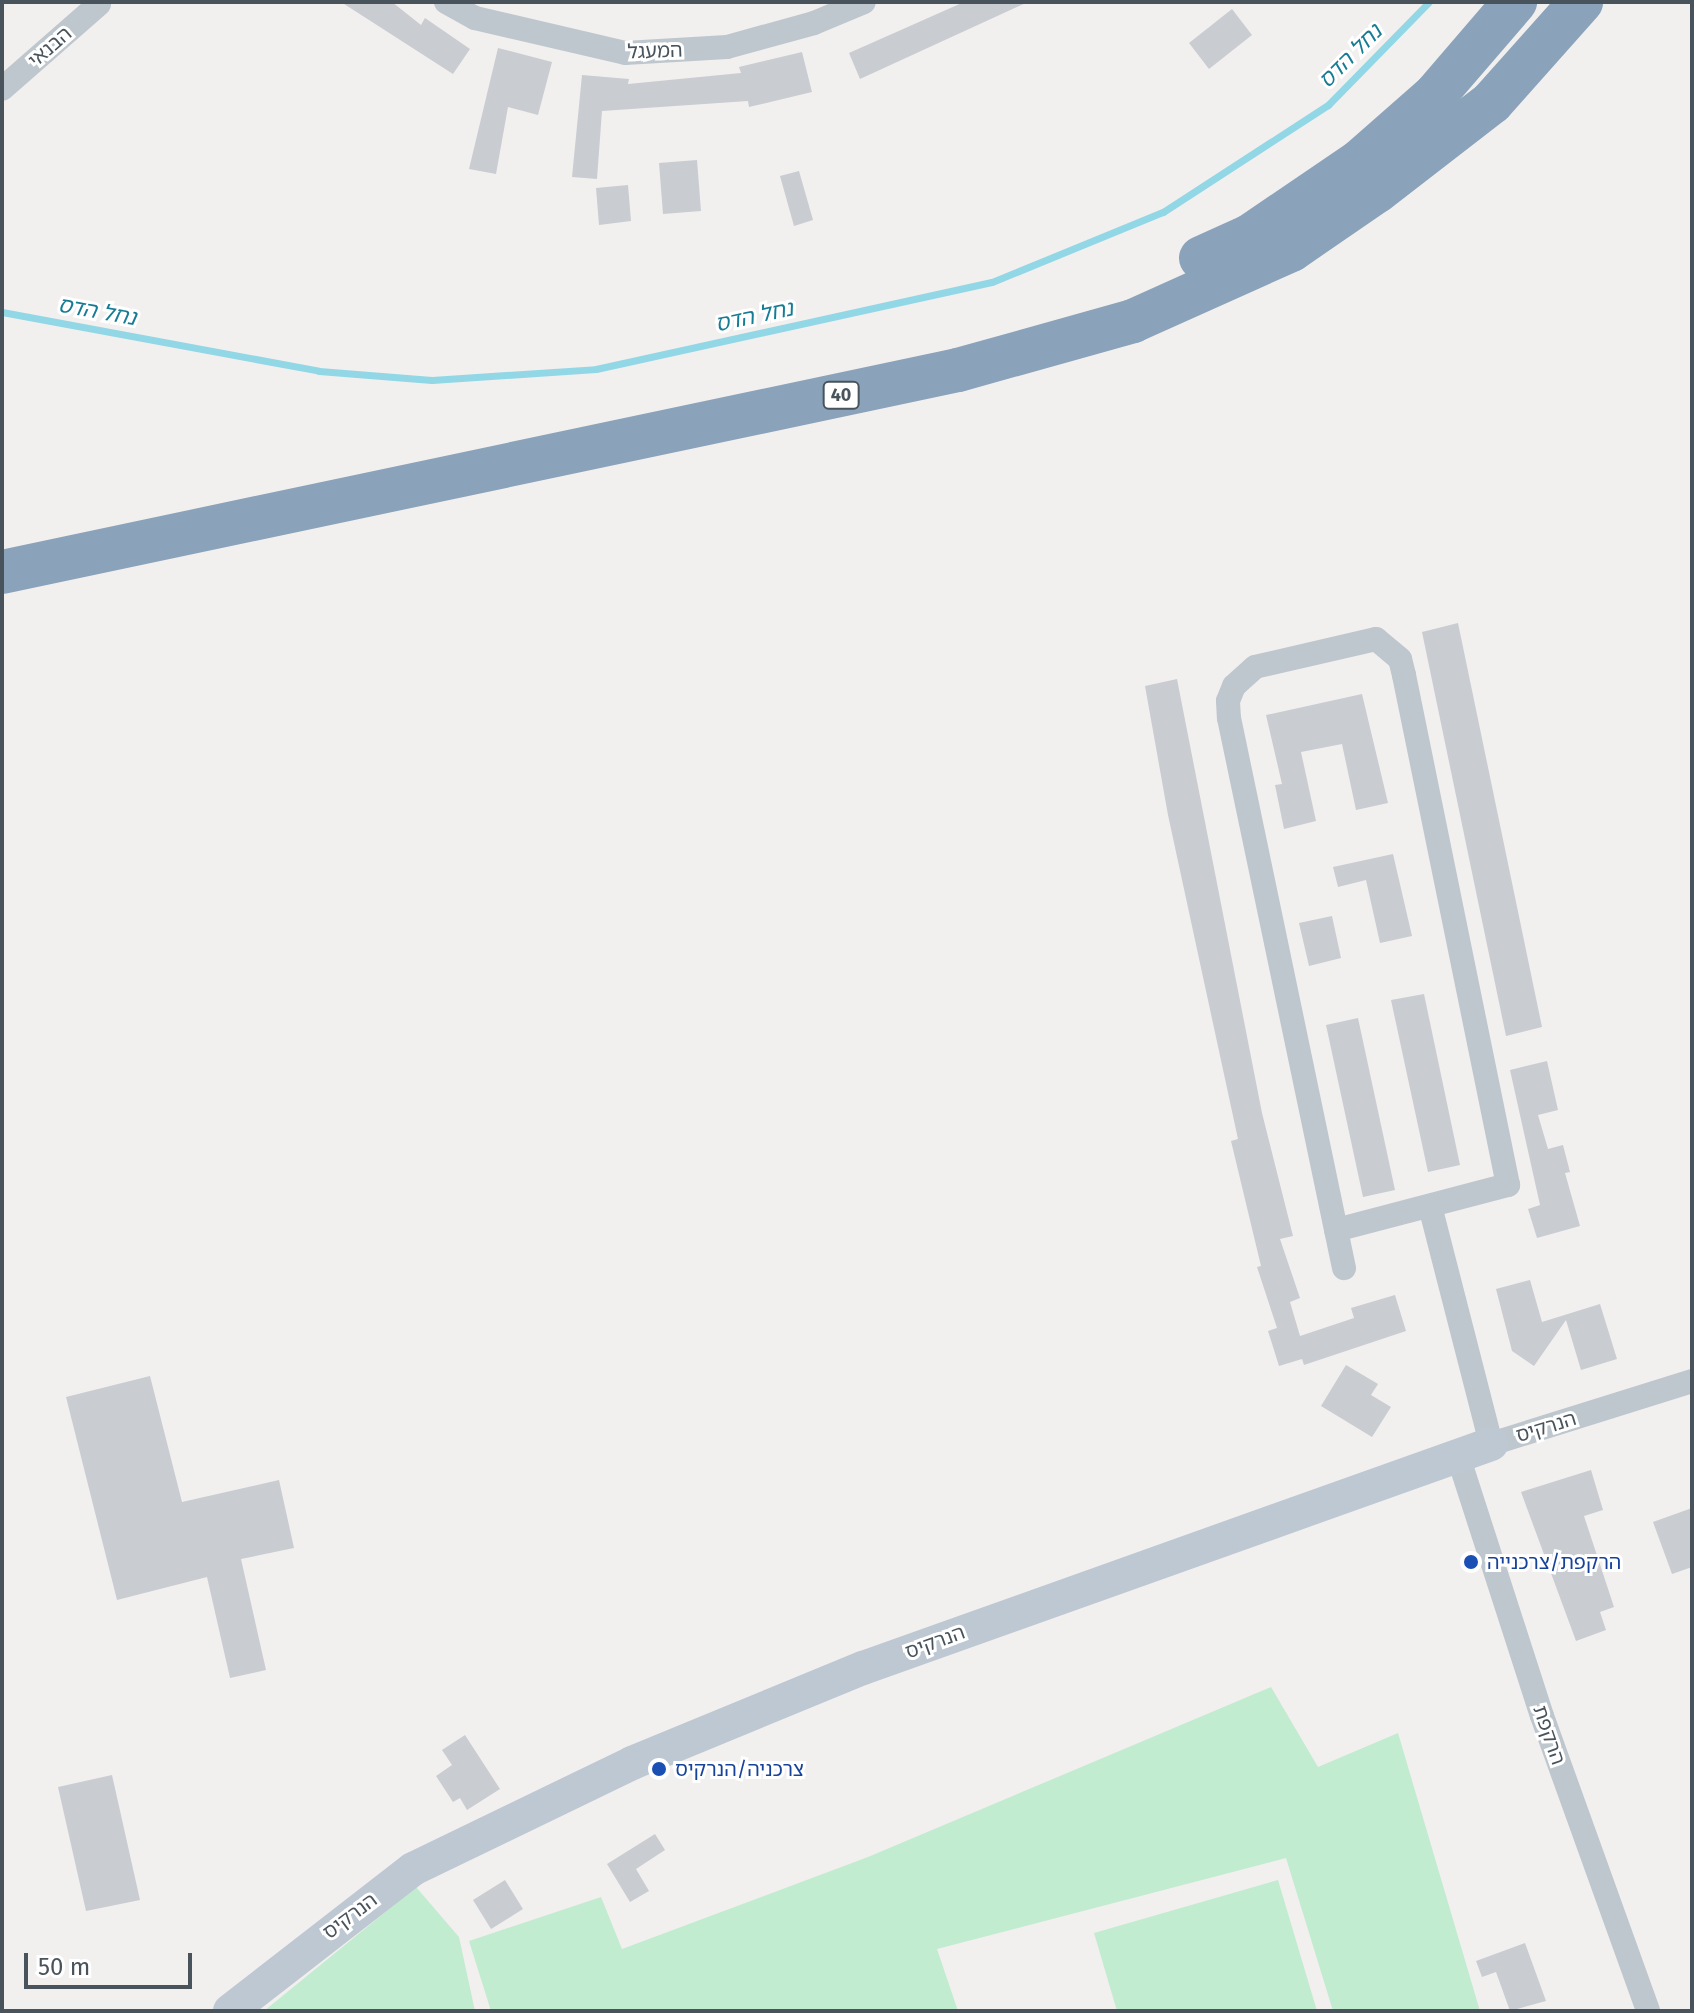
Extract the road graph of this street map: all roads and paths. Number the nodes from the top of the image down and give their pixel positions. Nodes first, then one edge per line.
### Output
1 (446, 2) edge
2 (864, 2) edge
3 (1515, 2) edge
4 (1581, 2) edge
5 (99, 4) dead end
6 (811, 12) edge
7 (2, 89) edge
8 (2, 541) edge
9 (2, 572) edge
10 (1430, 1206) junction
11 (1336, 1230) junction
12 (1344, 1268) dead end
13 (1692, 1381) edge
14 (1491, 1444) junction
15 (1458, 1456) junction
16 (230, 2011) edge
17 (1648, 2011) edge

1 - 6 street, המעגל
2 - 6 street, המעגל
3 - 8 highway, 40
4 - 9 highway, 40
5 - 7 street, הבנאי
10 - 11 street
10 - 11 street
10 - 14 street
11 - 12 street
13 - 14 street, הנרקיס
14 - 15 street, הנרקיס
15 - 16 street, הנרקיס
15 - 17 street, הרקפת

